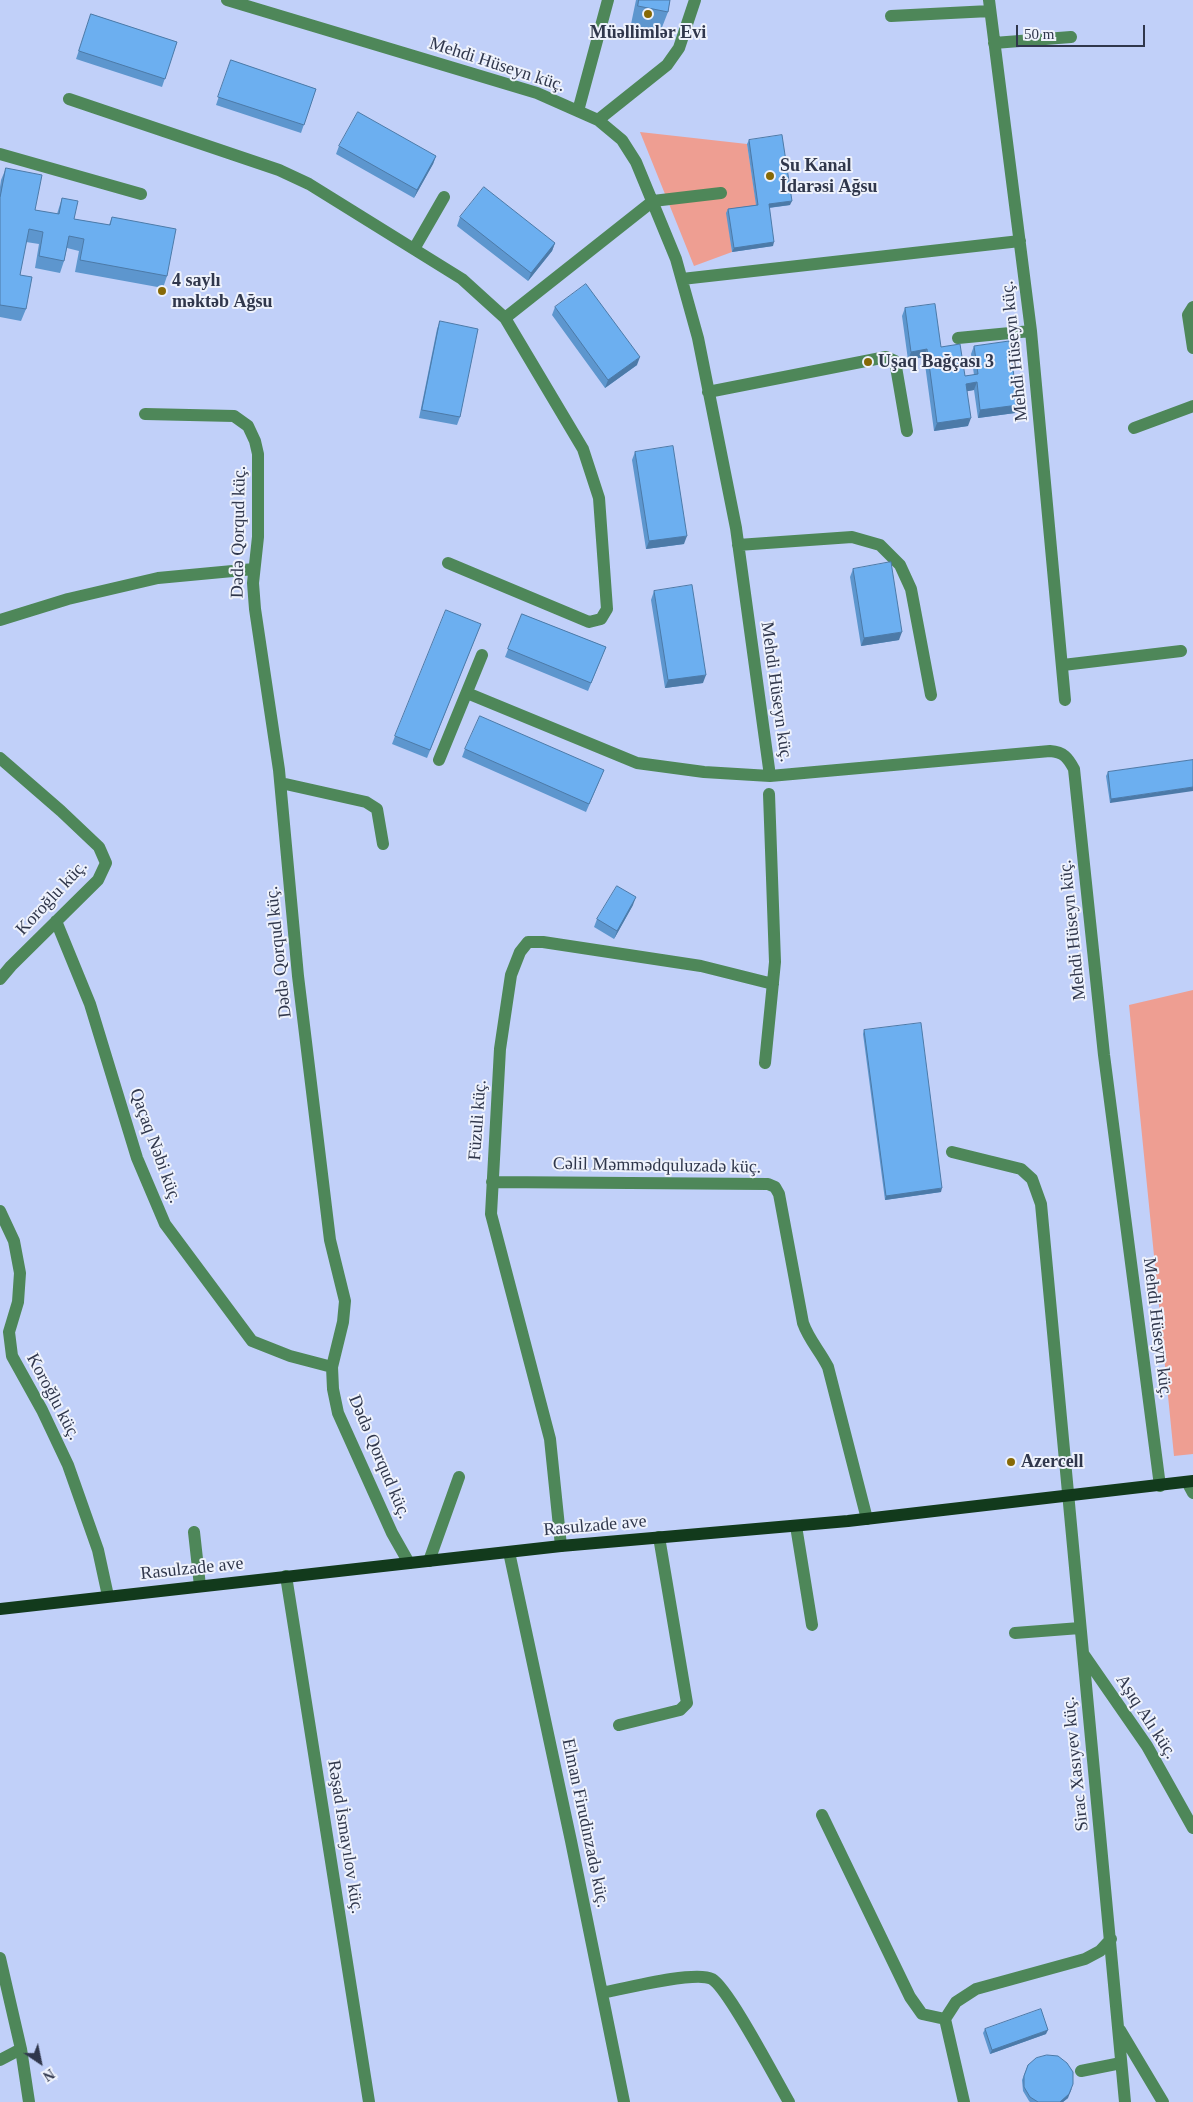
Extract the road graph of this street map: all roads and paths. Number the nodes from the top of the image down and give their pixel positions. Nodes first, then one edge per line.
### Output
1 (227, 0) edge
2 (608, 0) edge
3 (695, 0) edge
4 (989, 5) edge
5 (891, 16) dead end
6 (1071, 37) dead end
7 (994, 43) junction
8 (69, 99) dead end
9 (578, 111) junction
10 (598, 120) junction
11 (0, 154) edge
12 (721, 193) dead end
13 (141, 194) dead end
14 (444, 197) dead end
15 (653, 201) junction
16 (1020, 241) junction
17 (414, 249) junction
18 (682, 278) junction
19 (1193, 307) edge
20 (505, 318) junction
21 (1031, 331) junction
22 (958, 338) dead end
23 (1193, 348) edge
24 (708, 392) junction
25 (1193, 406) edge
26 (145, 414) dead end
27 (1134, 428) dead end
28 (907, 431) dead end
29 (738, 545) junction
30 (448, 564) dead end
31 (254, 569) junction
32 (0, 620) edge
33 (1181, 651) dead end
34 (482, 655) dead end
35 (1062, 665) junction
36 (468, 693) junction
37 (931, 695) dead end
38 (1065, 700) dead end
39 (0, 758) edge
40 (438, 760) dead end
41 (770, 776) junction
42 (281, 783) junction
43 (769, 794) dead end
44 (383, 844) dead end
45 (56, 921) junction
46 (0, 979) edge
47 (773, 984) junction
48 (765, 1063) dead end
49 (952, 1152) dead end
50 (492, 1182) junction
51 (0, 1211) edge
52 (332, 1367) junction
53 (458, 1477) dead end
54 (1191, 1485) edge
55 (1160, 1486) junction
56 (1067, 1497) junction
57 (867, 1519) junction
58 (796, 1526) junction
59 (194, 1532) dead end
60 (659, 1537) junction
61 (561, 1546) junction
62 (509, 1552) junction
63 (430, 1561) junction
64 (410, 1563) junction
65 (286, 1576) junction
66 (200, 1586) junction
67 (108, 1596) junction
68 (0, 1609) edge
69 (812, 1625) dead end
70 (1080, 1628) junction
71 (1015, 1634) dead end
72 (1083, 1653) junction
73 (619, 1725) dead end
74 (822, 1815) dead end
75 (1193, 1828) edge
76 (1110, 1939) junction
77 (0, 1958) edge
78 (602, 1993) junction
79 (946, 2019) junction
80 (1118, 2028) junction
81 (21, 2049) junction
82 (0, 2060) edge
83 (1121, 2062) junction
84 (1081, 2071) dead end
85 (29, 2102) edge
86 (368, 2102) edge
87 (624, 2102) edge
88 (790, 2102) edge
89 (964, 2102) edge
90 (1125, 2102) edge
91 (1163, 2102) edge

1 - 9 street, Mehdi Hüseyn küç.
2 - 9 street
3 - 10 street
4 - 5 street
4 - 7 street, Mehdi Hüseyn küç.
6 - 7 street
7 - 16 street, Mehdi Hüseyn küç.
8 - 17 street
9 - 10 street, Mehdi Hüseyn küç.
10 - 15 street, Mehdi Hüseyn küç.
11 - 13 street
12 - 15 street
14 - 17 street
15 - 18 street, Mehdi Hüseyn küç.
15 - 20 street
16 - 18 street
16 - 21 street, Mehdi Hüseyn küç.
17 - 20 street
18 - 24 street, Mehdi Hüseyn küç.
19 - 23 street
20 - 30 street
21 - 22 street
21 - 35 street, Mehdi Hüseyn küç.
24 - 28 street
24 - 29 street, Mehdi Hüseyn küç.
25 - 27 street
26 - 31 street, Dədə Qorqud küç.
29 - 37 street
29 - 41 street, Mehdi Hüseyn küç.
31 - 32 street
31 - 42 street, Dədə Qorqud küç.
33 - 35 street
34 - 36 street
35 - 38 street, Mehdi Hüseyn küç.
36 - 40 street
36 - 41 street
39 - 45 street, Koroğlu küç.
41 - 55 street, Mehdi Hüseyn küç.
42 - 44 street
42 - 52 street, Dədə Qorqud küç.
43 - 47 street
45 - 46 street, Koroğlu küç.
45 - 52 street, Qaçaq Nəbi küç.
47 - 48 street
47 - 50 street, Füzuli küç.
49 - 56 street, Sirac Xasıyev küç.
50 - 57 street, Cəlil Məmmədquluzadə küç.
50 - 61 street, Füzuli küç.
51 - 67 street, Koroğlu küç.
52 - 64 street, Dədə Qorqud küç.
53 - 63 street
54 - 55 main road, Rasulzade ave
55 - 56 main road, Rasulzade ave
56 - 57 main road, Rasulzade ave
56 - 70 street, Sirac Xasıyev küç.
57 - 58 main road, Rasulzade ave
58 - 60 main road, Rasulzade ave
58 - 69 street
59 - 66 street
60 - 61 main road, Rasulzade ave
60 - 73 street
61 - 62 main road, Rasulzade ave
62 - 63 main road, Rasulzade ave
62 - 78 street, Elman Firudinzadə küç.
63 - 64 main road, Rasulzade ave
64 - 65 main road, Rasulzade ave
65 - 66 main road, Rasulzade ave
65 - 86 street, Rəşad İsmayılov küç.
66 - 67 main road, Rasulzade ave
67 - 68 main road, Rasulzade ave
70 - 71 street
70 - 72 street, Sirac Xasıyev küç.
72 - 75 street, Aşıq Alı küç.
72 - 76 street, Sirac Xasıyev küç.
74 - 79 street
76 - 79 street
76 - 80 street, Sirac Xasıyev küç.
77 - 81 street
78 - 87 street, Elman Firudinzadə küç.
78 - 88 street
79 - 89 street
80 - 83 street, Sirac Xasıyev küç.
80 - 91 street, Sirac Xasıyev küç.
81 - 82 street
81 - 85 street
83 - 84 street
83 - 90 street, Sirac Xasıyev küç.

